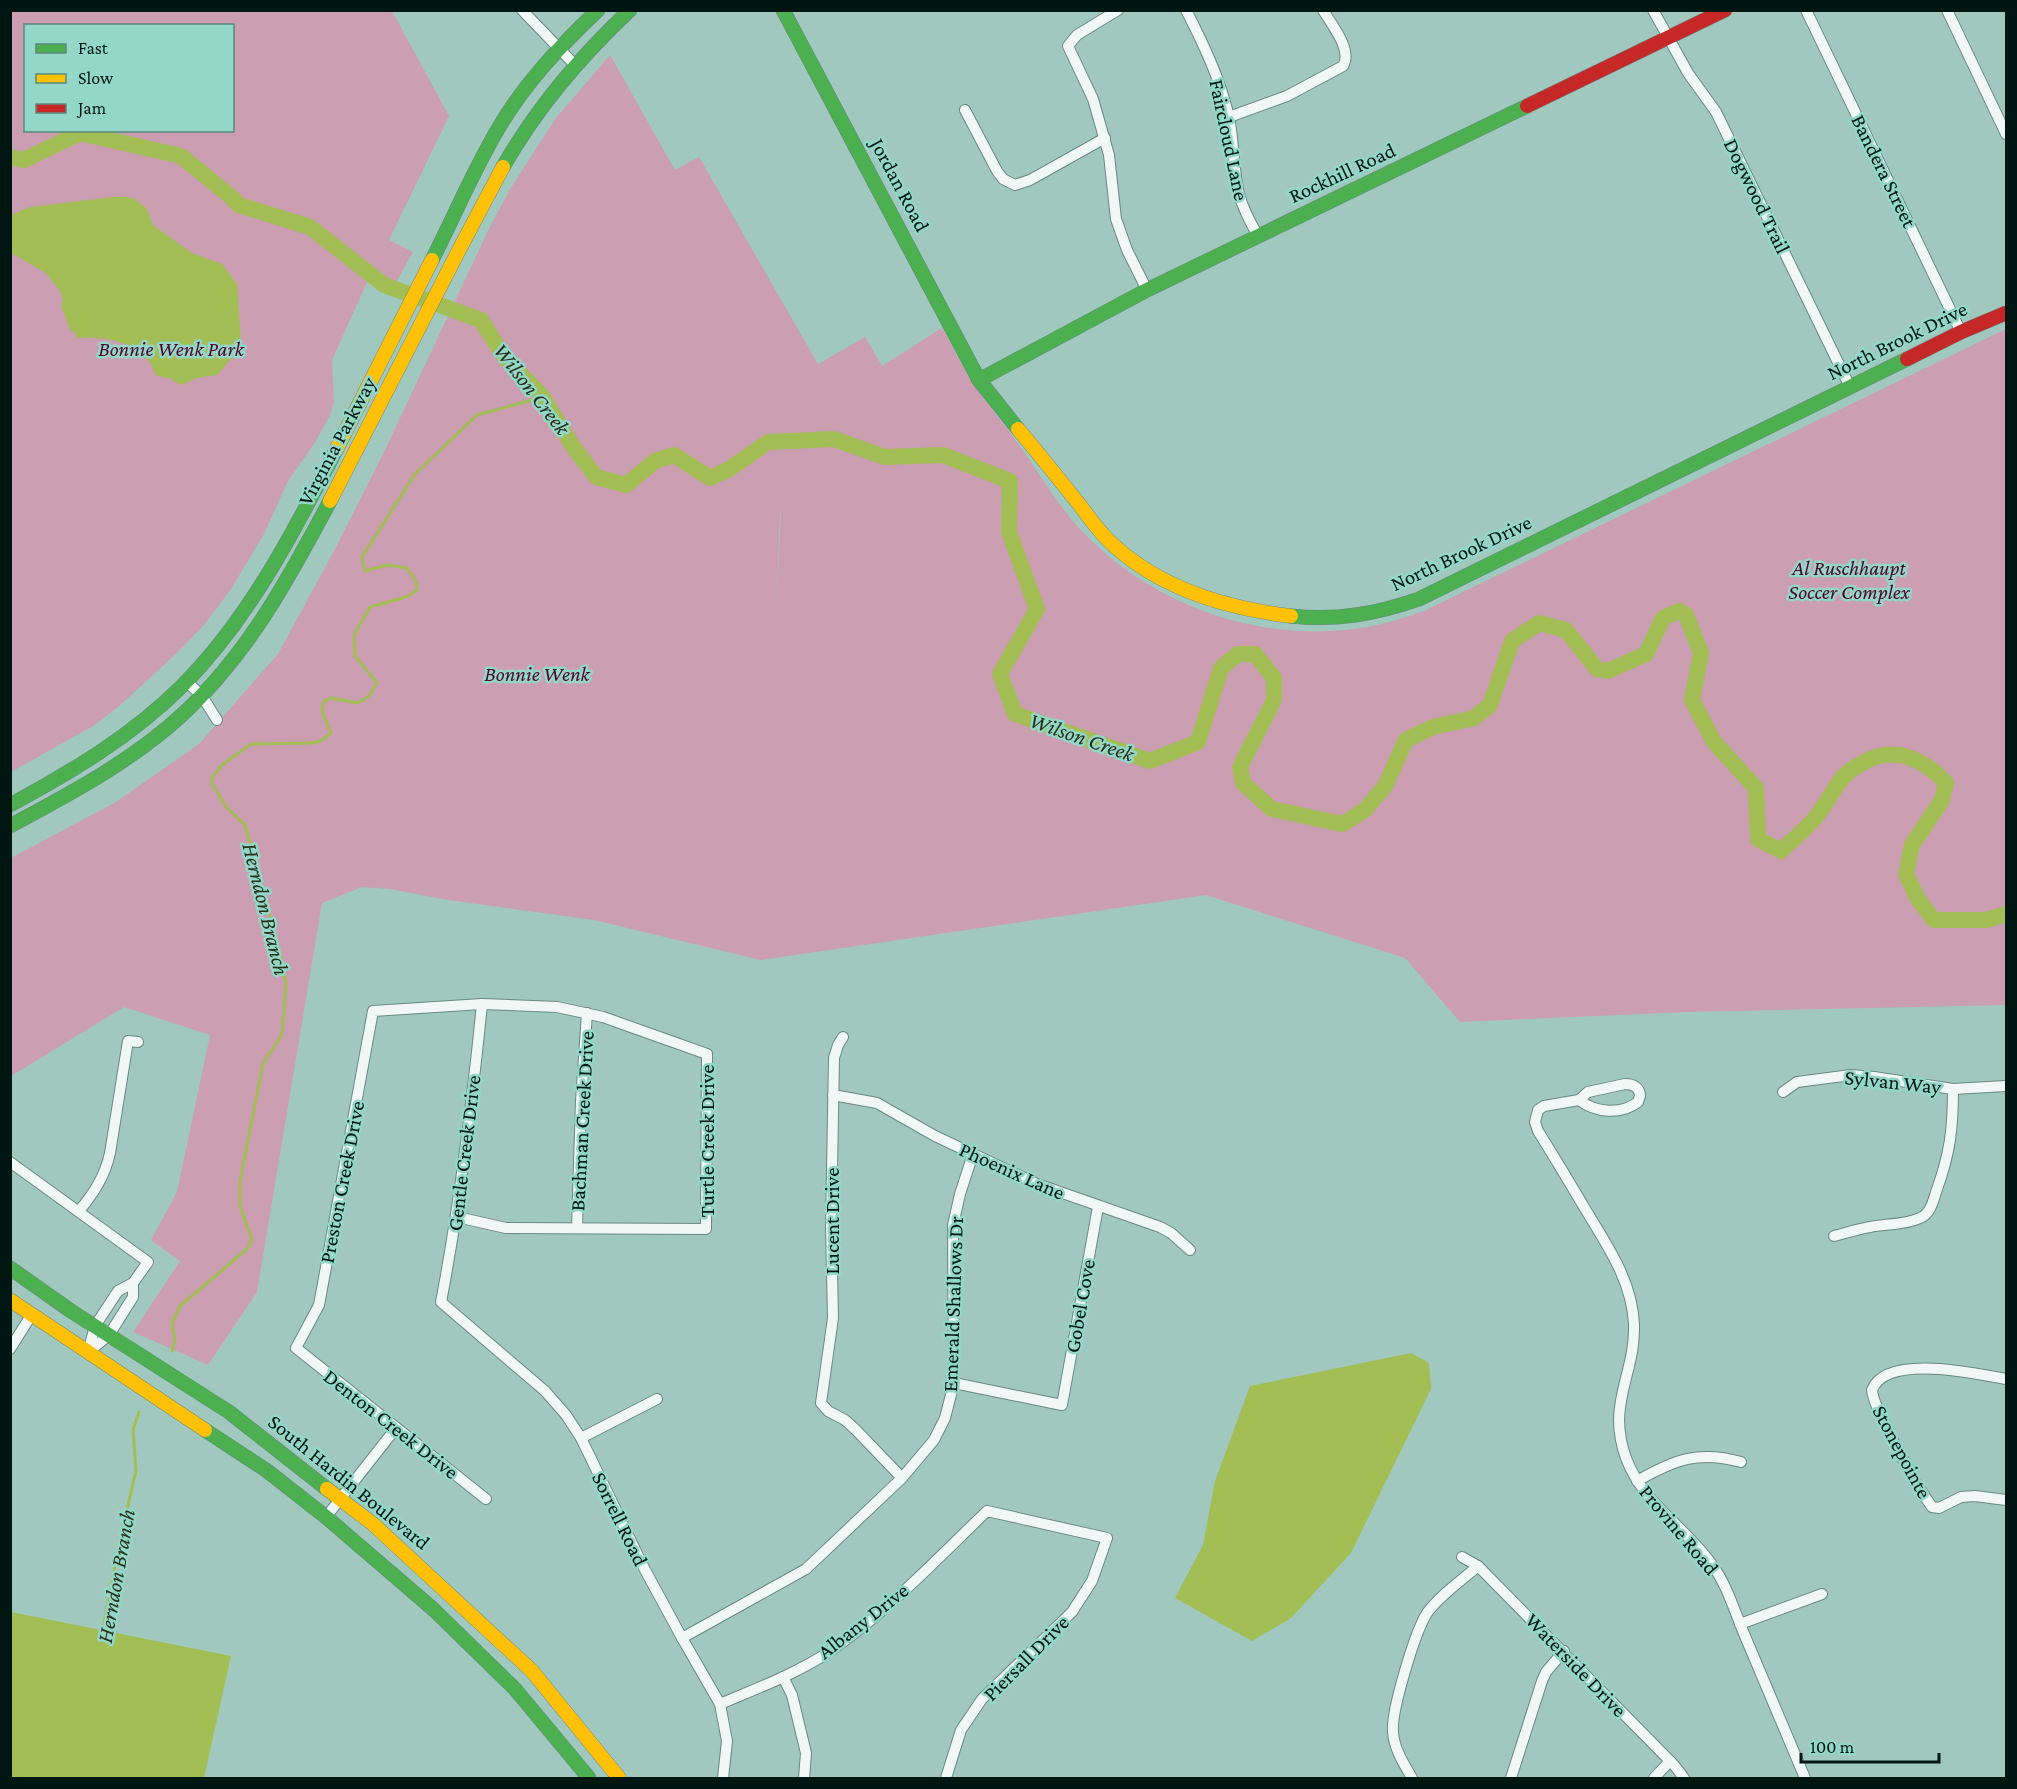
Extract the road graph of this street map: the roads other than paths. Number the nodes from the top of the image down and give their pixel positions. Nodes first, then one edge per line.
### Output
1 (522, 10) edge
2 (598, 10) edge
3 (630, 10) edge
4 (783, 10) edge
5 (1118, 10) edge
6 (1186, 10) edge
7 (1323, 10) edge
8 (1653, 10) edge
9 (1725, 10) edge
10 (1806, 10) edge
11 (1947, 10) edge
12 (1667, 39) junction
13 (559, 50) junction
14 (575, 65) junction
15 (965, 110) dead end
16 (1229, 117) junction
17 (2007, 134) edge
18 (1105, 138) junction
19 (1258, 236) junction
20 (1147, 290) junction
21 (2007, 313) edge
22 (1961, 332) junction
23 (979, 380) junction
24 (1850, 387) junction
25 (186, 681) junction
26 (202, 696) junction
27 (217, 720) dead end
28 (11, 804) edge
29 (16, 823) edge
30 (482, 1004) junction
31 (587, 1013) junction
32 (843, 1037) dead end
33 (138, 1042) dead end
34 (2007, 1086) edge
35 (1953, 1089) junction
36 (1783, 1092) dead end
37 (833, 1095) junction
38 (1579, 1100) junction
39 (973, 1154) junction
40 (10, 1162) edge
41 (1098, 1207) junction
42 (79, 1211) junction
43 (457, 1217) junction
44 (577, 1228) junction
45 (1834, 1236) dead end
46 (1190, 1250) dead end
47 (10, 1268) edge
48 (133, 1283) junction
49 (10, 1300) edge
50 (441, 1302) joint
51 (32, 1314) junction
52 (95, 1326) junction
53 (109, 1335) junction
54 (296, 1348) joint
55 (10, 1349) edge
56 (88, 1352) junction
57 (2007, 1379) edge
58 (954, 1383) junction
59 (657, 1399) dead end
60 (396, 1428) junction
61 (581, 1438) junction
62 (1740, 1462) dead end
63 (902, 1478) junction
64 (1637, 1481) junction
65 (340, 1498) junction
66 (486, 1499) dead end
67 (2007, 1500) edge
68 (326, 1517) junction
69 (1107, 1538) joint
70 (1462, 1557) dead end
71 (1478, 1566) junction
72 (1822, 1594) dead end
73 (1740, 1624) junction
74 (682, 1638) junction
75 (1564, 1651) junction
76 (783, 1677) junction
77 (720, 1704) junction
78 (1670, 1761) junction
79 (589, 1779) edge
80 (619, 1779) edge
81 (723, 1779) edge
82 (804, 1779) edge
83 (946, 1779) edge
84 (1412, 1779) edge
85 (1511, 1779) edge
86 (1654, 1779) edge
87 (1684, 1779) edge
88 (1805, 1779) edge

1 - 13 street
2 - 13 main road, Virginia Parkway
3 - 14 main road, Virginia Parkway
4 - 23 main road, Jordan Road
5 - 18 street
6 - 16 street, Faircloud Lane
7 - 16 street
8 - 12 street, Dogwood Trail
9 - 12 main road, Rockhill Road
10 - 22 street, Bandera Street
11 - 17 street
12 - 19 main road, Rockhill Road
12 - 24 street, Dogwood Trail
13 - 14 street
13 - 25 main road, Virginia Parkway
14 - 26 main road, Virginia Parkway
15 - 18 street
16 - 19 street, Faircloud Lane
18 - 20 street
19 - 20 main road, Rockhill Road
20 - 23 main road, Rockhill Road
21 - 22 main road, North Brook Drive
22 - 24 main road, North Brook Drive
23 - 24 main road, North Brook Drive
25 - 26 street
25 - 28 main road, Virginia Parkway
26 - 27 street
26 - 29 main road, Virginia Parkway
28 - 29 main road
30 - 31 street
30 - 43 street, Gentle Creek Drive
30 - 54 street, Preston Creek Drive
31 - 44 street, Bachman Creek Drive
31 - 44 street, Turtle Creek Drive
32 - 37 street, Lucent Drive
33 - 42 street
34 - 35 street, Sylvan Way
35 - 36 street, Sylvan Way
35 - 45 street
37 - 39 street, Phoenix Lane
37 - 63 street, Lucent Drive
38 - 38 street
38 - 64 street, Provine Road
39 - 41 street, Phoenix Lane
39 - 58 street, Emerald Shallows Dr
40 - 42 street
41 - 46 street, Phoenix Lane
41 - 58 street, Gobel Cove
42 - 48 street
43 - 44 street
43 - 50 street, Gentle Creek Drive
47 - 52 main road, South Hardin Boulevard
48 - 52 street
48 - 53 street
49 - 51 main road, South Hardin Boulevard
50 - 61 street, Sorrell Road
51 - 55 street
51 - 56 main road, South Hardin Boulevard
52 - 53 main road, South Hardin Boulevard
52 - 56 street
53 - 56 street
53 - 65 main road, South Hardin Boulevard
54 - 60 street, Denton Creek Drive
56 - 68 main road, South Hardin Boulevard
57 - 67 street, Stonepointe
58 - 63 street, Emerald Shallows Dr
59 - 61 street
60 - 65 street
60 - 66 street, Denton Creek Drive
61 - 74 street, Sorrell Road
62 - 64 street
63 - 74 street, Emerald Shallows Dr
64 - 73 street, Provine Road
65 - 68 street
65 - 80 main road, South Hardin Boulevard
68 - 79 main road, South Hardin Boulevard
69 - 76 street, Albany Drive
69 - 83 street, Piersall Drive
70 - 71 street, Waterside Drive
71 - 75 street, Waterside Drive
71 - 84 street
72 - 73 street
73 - 88 street, Provine Road
74 - 77 street, Sorrell Road
75 - 78 street, Waterside Drive
75 - 85 street
76 - 77 street, Albany Drive
76 - 82 street
77 - 81 street, Sorrell Road
78 - 86 street
78 - 87 street, Waterside Drive

